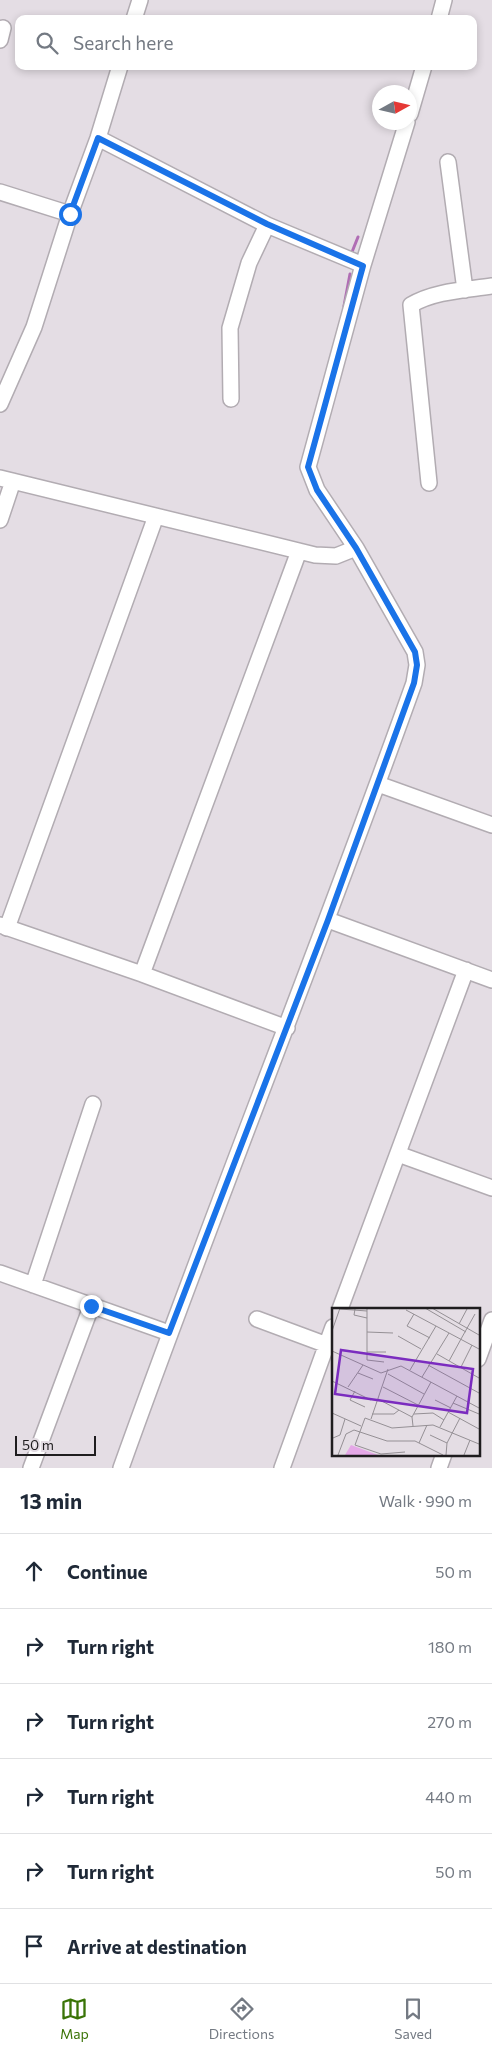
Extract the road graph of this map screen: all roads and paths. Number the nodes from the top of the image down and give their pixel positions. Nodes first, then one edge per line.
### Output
1 (140, 0) edge
2 (444, 0) edge
3 (135, 15) edge
4 (440, 15) edge
5 (119, 70) edge
6 (423, 70) edge
7 (417, 90) edge
8 (405, 130) edge
9 (98, 138) junction
10 (448, 162) dead end
11 (0, 192) edge
12 (70, 214) junction
13 (267, 224) junction
14 (363, 266) junction
15 (492, 286) edge
16 (465, 290) junction
17 (231, 399) dead end
18 (0, 404) edge
19 (6, 480) edge
20 (429, 483) dead end
21 (156, 516) junction
22 (0, 520) edge
23 (356, 548) junction
24 (299, 552) junction
25 (378, 784) junction
26 (492, 825) edge
27 (328, 920) junction
28 (4, 927) edge
29 (466, 970) junction
30 (142, 974) junction
31 (492, 980) edge
32 (287, 1028) junction
33 (93, 1104) dead end
34 (398, 1154) junction
35 (492, 1188) edge
36 (0, 1273) edge
37 (33, 1285) junction
38 (91, 1306) junction
39 (340, 1308) edge
40 (257, 1319) dead end
41 (491, 1328) edge
42 (332, 1330) edge
43 (169, 1333) junction
44 (327, 1345) junction
45 (480, 1354) edge
46 (443, 1456) edge
47 (31, 1468) edge
48 (121, 1468) edge
49 (282, 1468) edge
50 (439, 1468) edge

1 - 3 street
2 - 4 street
5 - 9 street
6 - 7 street
8 - 14 street
9 - 12 street
9 - 13 street
10 - 16 street
11 - 12 street
12 - 18 street
13 - 14 street
13 - 17 street
14 - 23 street
15 - 16 street
16 - 20 street
19 - 21 street
19 - 22 street
21 - 24 street
21 - 28 street
23 - 24 street
23 - 25 street
24 - 30 street
25 - 26 street
25 - 27 street
27 - 29 street
27 - 32 street
28 - 30 street
29 - 31 street
29 - 34 street
30 - 32 street
32 - 43 street
33 - 37 street
34 - 35 street
34 - 39 street
36 - 37 street
37 - 38 street
38 - 43 street
38 - 47 street
40 - 44 street
41 - 45 street
42 - 44 street
43 - 48 street
44 - 49 street
46 - 50 street

